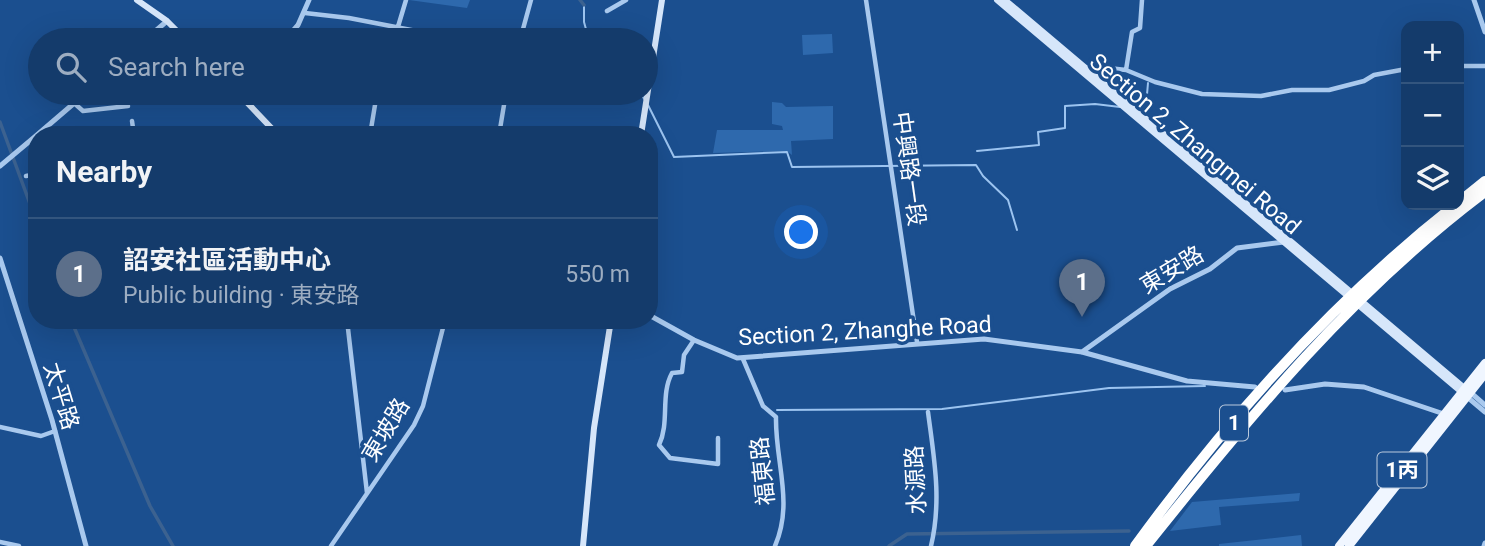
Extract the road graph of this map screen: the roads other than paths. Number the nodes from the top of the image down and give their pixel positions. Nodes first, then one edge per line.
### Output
1 (136, 0) edge
2 (309, 0) edge
3 (406, 0) edge
4 (531, 0) edge
5 (626, 0) edge
6 (662, 0) edge
7 (866, 0) edge
8 (1142, 0) edge
9 (1474, 0) edge
10 (1001, 1) edge
11 (607, 10) dead end
12 (305, 13) junction
13 (167, 21) junction
14 (398, 27) junction
15 (159, 28) edge
16 (174, 28) edge
17 (294, 28) edge
18 (403, 28) edge
19 (523, 28) edge
20 (658, 28) edge
21 (1485, 32) edge
22 (1464, 66) edge
23 (1485, 66) edge
24 (1083, 70) junction
25 (1126, 70) junction
26 (1401, 70) edge
27 (72, 105) edge
28 (76, 105) edge
29 (249, 105) edge
30 (375, 105) edge
31 (503, 105) edge
32 (646, 105) edge
33 (128, 106) dead end
34 (132, 121) dead end
35 (47, 126) edge
36 (133, 126) edge
37 (268, 126) edge
38 (372, 126) edge
39 (500, 126) edge
40 (642, 126) edge
41 (28, 143) edge
42 (0, 166) edge
43 (1485, 181) edge
44 (1485, 192) edge
45 (1464, 198) edge
46 (1450, 210) edge
47 (1286, 239) junction
48 (0, 258) edge
49 (1373, 283) junction
50 (1345, 309) junction
51 (658, 320) edge
52 (348, 329) edge
53 (443, 329) edge
54 (610, 329) edge
55 (694, 340) junction
56 (917, 342) junction
57 (1082, 352) junction
58 (743, 359) junction
59 (1485, 363) edge
60 (1485, 374) edge
61 (1255, 387) dead end
62 (1285, 390) dead end
63 (1465, 392) junction
64 (1485, 405) edge
65 (928, 412) dead end
66 (1485, 412) edge
67 (1444, 414) junction
68 (0, 427) edge
69 (55, 431) junction
70 (719, 438) dead end
71 (367, 493) junction
72 (0, 542) edge
73 (19, 546) edge
74 (86, 546) edge
75 (331, 546) edge
76 (583, 546) edge
77 (775, 546) edge
78 (931, 546) edge
79 (1135, 546) edge
80 (1146, 546) edge
81 (1339, 546) edge
82 (1349, 546) edge

1 - 13 main road
2 - 12 street
3 - 14 street
4 - 19 street
5 - 11 street
6 - 20 main road
7 - 56 street, 中興路一段
8 - 25 street
9 - 21 street
10 - 24 main road, Section 2, Zhangmei Road
12 - 14 street
12 - 17 street
13 - 15 street
13 - 16 main road
14 - 18 street
22 - 23 street
24 - 25 street
24 - 47 main road, Section 2, Zhangmei Road
25 - 26 street
27 - 35 street
28 - 33 street
29 - 37 main road
30 - 38 street
31 - 39 street
32 - 40 main road
34 - 36 street
41 - 42 street
43 - 45 highway, 1
44 - 49 highway, 1
46 - 49 highway, 1
47 - 57 street, 東安路
47 - 63 main road, Section 2, Zhangmei Road
48 - 69 street, 太平路
49 - 50 highway, 1
50 - 79 highway, 1
50 - 80 highway, 1
51 - 55 street, Section 2, Zhanghe Road
52 - 71 street
53 - 71 street, 東坡路
54 - 76 main road
55 - 58 street, Section 2, Zhanghe Road
55 - 70 street
56 - 57 street, Section 2, Zhanghe Road
56 - 58 street, Section 2, Zhanghe Road
57 - 61 street, Section 2, Zhanghe Road
58 - 77 street, 福東路
59 - 63 main road, 1丙
60 - 63 main road, 1丙
62 - 67 street
63 - 64 street
63 - 66 street
63 - 67 main road, 1丙
63 - 82 main road, 1丙
65 - 78 street, 水源路
67 - 81 main road, 1丙
68 - 69 street
69 - 74 street, 太平路
71 - 75 street, 東坡路
72 - 73 street

